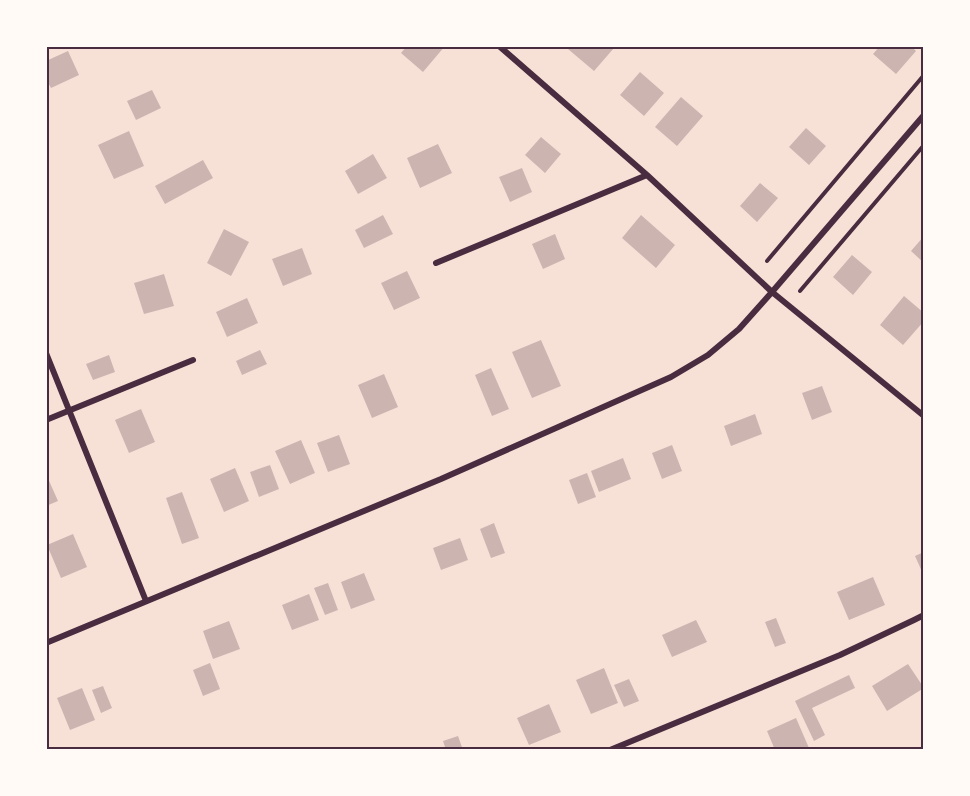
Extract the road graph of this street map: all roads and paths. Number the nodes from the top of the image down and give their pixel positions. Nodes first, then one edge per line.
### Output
1 (499, 46) edge
2 (924, 75) edge
3 (924, 115) edge
4 (924, 145) edge
5 (647, 175) junction
6 (767, 261) dead end
7 (436, 263) dead end
8 (800, 291) dead end
9 (772, 292) junction
10 (46, 354) edge
11 (193, 360) dead end
12 (70, 410) junction
13 (924, 416) edge
14 (46, 420) edge
15 (146, 602) junction
16 (924, 615) edge
17 (46, 643) edge
18 (610, 750) edge

1 - 5 street
2 - 6 path
3 - 9 street
4 - 8 path
5 - 7 street
5 - 9 street
9 - 13 street
9 - 15 street
10 - 12 street
11 - 12 street
12 - 14 street
12 - 15 street
15 - 17 street
16 - 18 street

